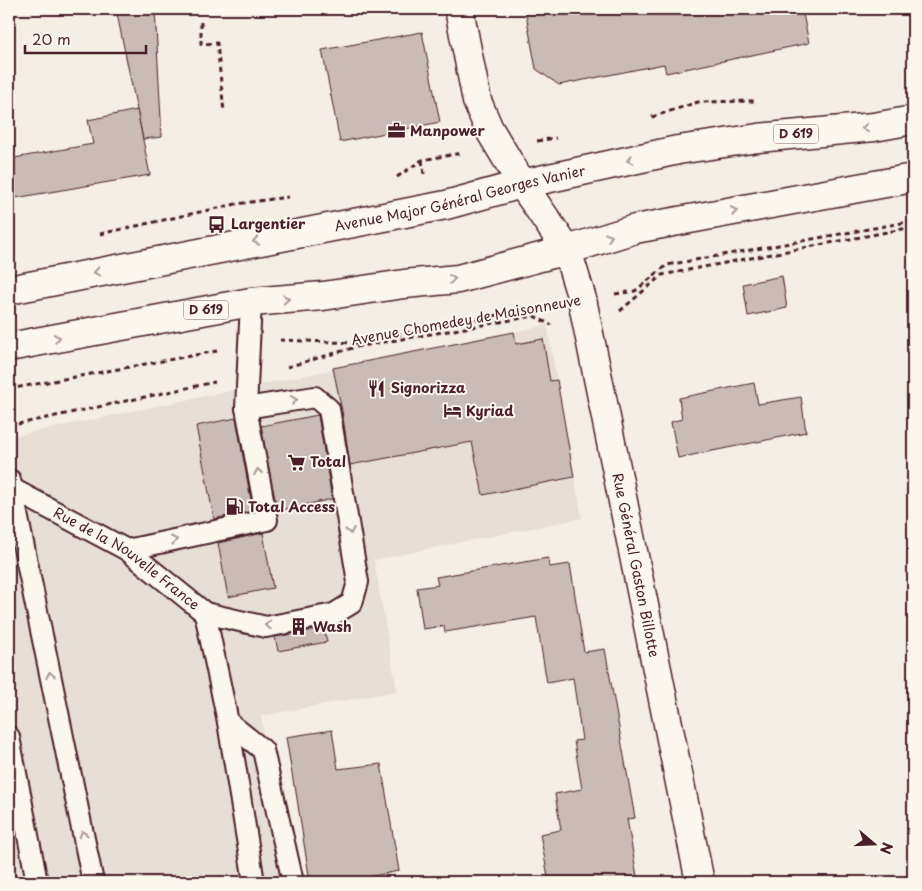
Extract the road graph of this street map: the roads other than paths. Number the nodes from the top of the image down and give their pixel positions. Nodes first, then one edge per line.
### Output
1 (460, 9) edge
2 (913, 120) edge
3 (913, 178) edge
4 (522, 184) junction
5 (567, 250) junction
6 (9, 290) edge
7 (251, 302) junction
8 (9, 346) edge
9 (246, 408) junction
10 (10, 483) edge
11 (127, 550) junction
12 (205, 614) junction
13 (228, 722) junction
14 (9, 737) edge
15 (37, 882) edge
16 (93, 882) edge
17 (254, 882) edge
18 (293, 882) edge
19 (700, 882) edge

1 - 4 main road, Rue Général Gaston Billotte
2 -> 4 main road, Avenue Major Général Georges Vanier / D 619
5 -> 3 main road, D 619
4 - 5 main road, Rue Général Gaston Billotte
4 -> 6 main road, Avenue Major Général Georges Vanier / D 619
7 -> 5 main road, D 619
5 - 19 main road, Rue Général Gaston Billotte
8 -> 7 main road, D 619
7 - 9 lane
11 -> 9 lane
9 -> 12 lane
10 - 11 lane, Rue de la Nouvelle France
16 -> 10 lane
11 - 12 lane, Rue de la Nouvelle France
12 - 13 lane, Rue de la Nouvelle France
13 - 17 lane, Rue de la Nouvelle France
13 - 18 lane
14 - 15 lane

